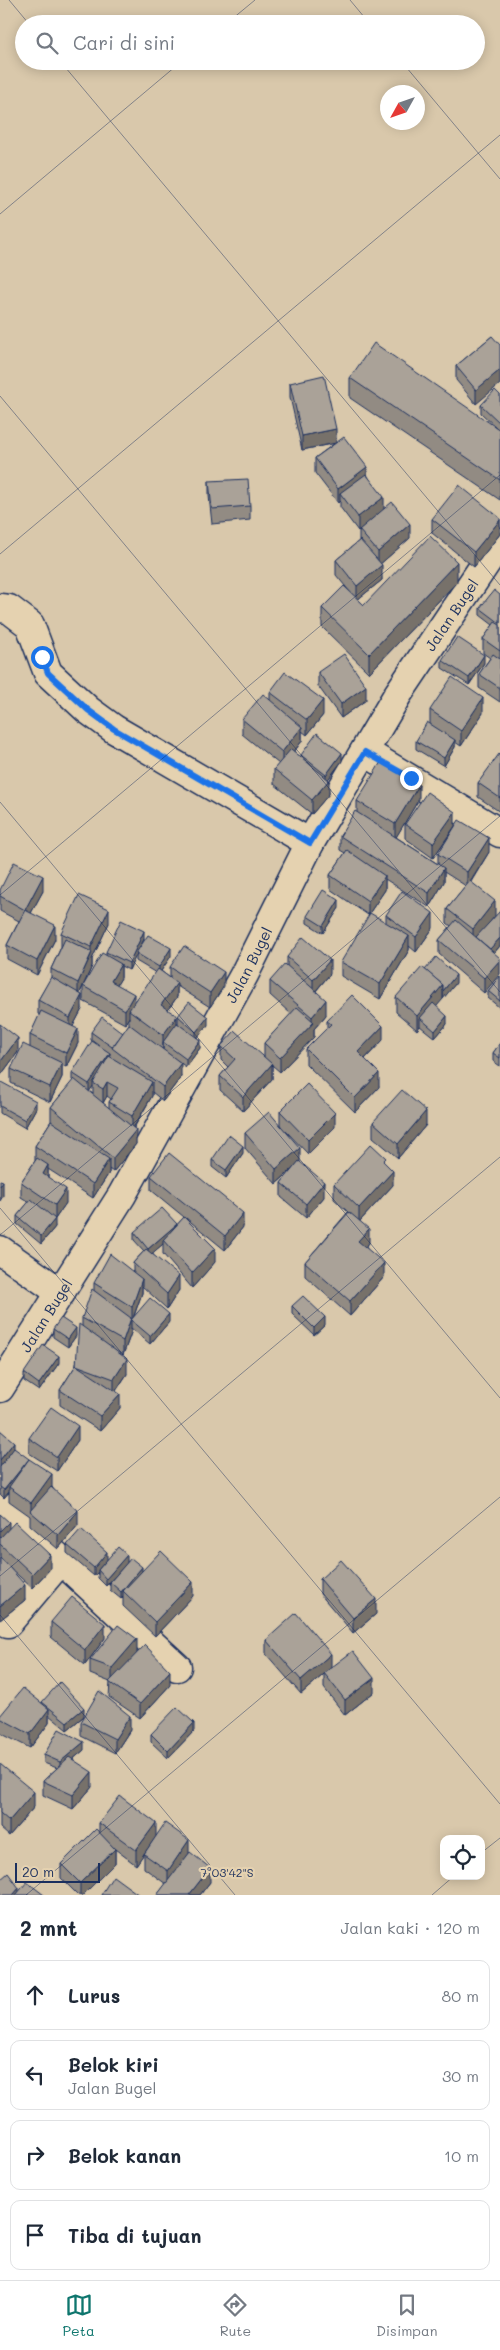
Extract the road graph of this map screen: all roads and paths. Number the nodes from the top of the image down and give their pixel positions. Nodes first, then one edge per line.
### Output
1 (500, 542) edge
2 (0, 608) edge
3 (365, 752) junction
4 (500, 833) edge
5 (310, 843) junction
6 (0, 1250) edge
7 (61, 1293) junction
8 (0, 1388) edge
9 (0, 1505) edge
10 (61, 1560) junction
11 (8, 1623) dead end
12 (177, 1667) dead end

1 - 3 street, Jalan Bugel
2 - 5 street
3 - 4 street
3 - 5 street, Jalan Bugel
5 - 7 street, Jalan Bugel
6 - 7 street
7 - 8 street, Jalan Bugel
9 - 10 street
10 - 11 street
10 - 12 street

